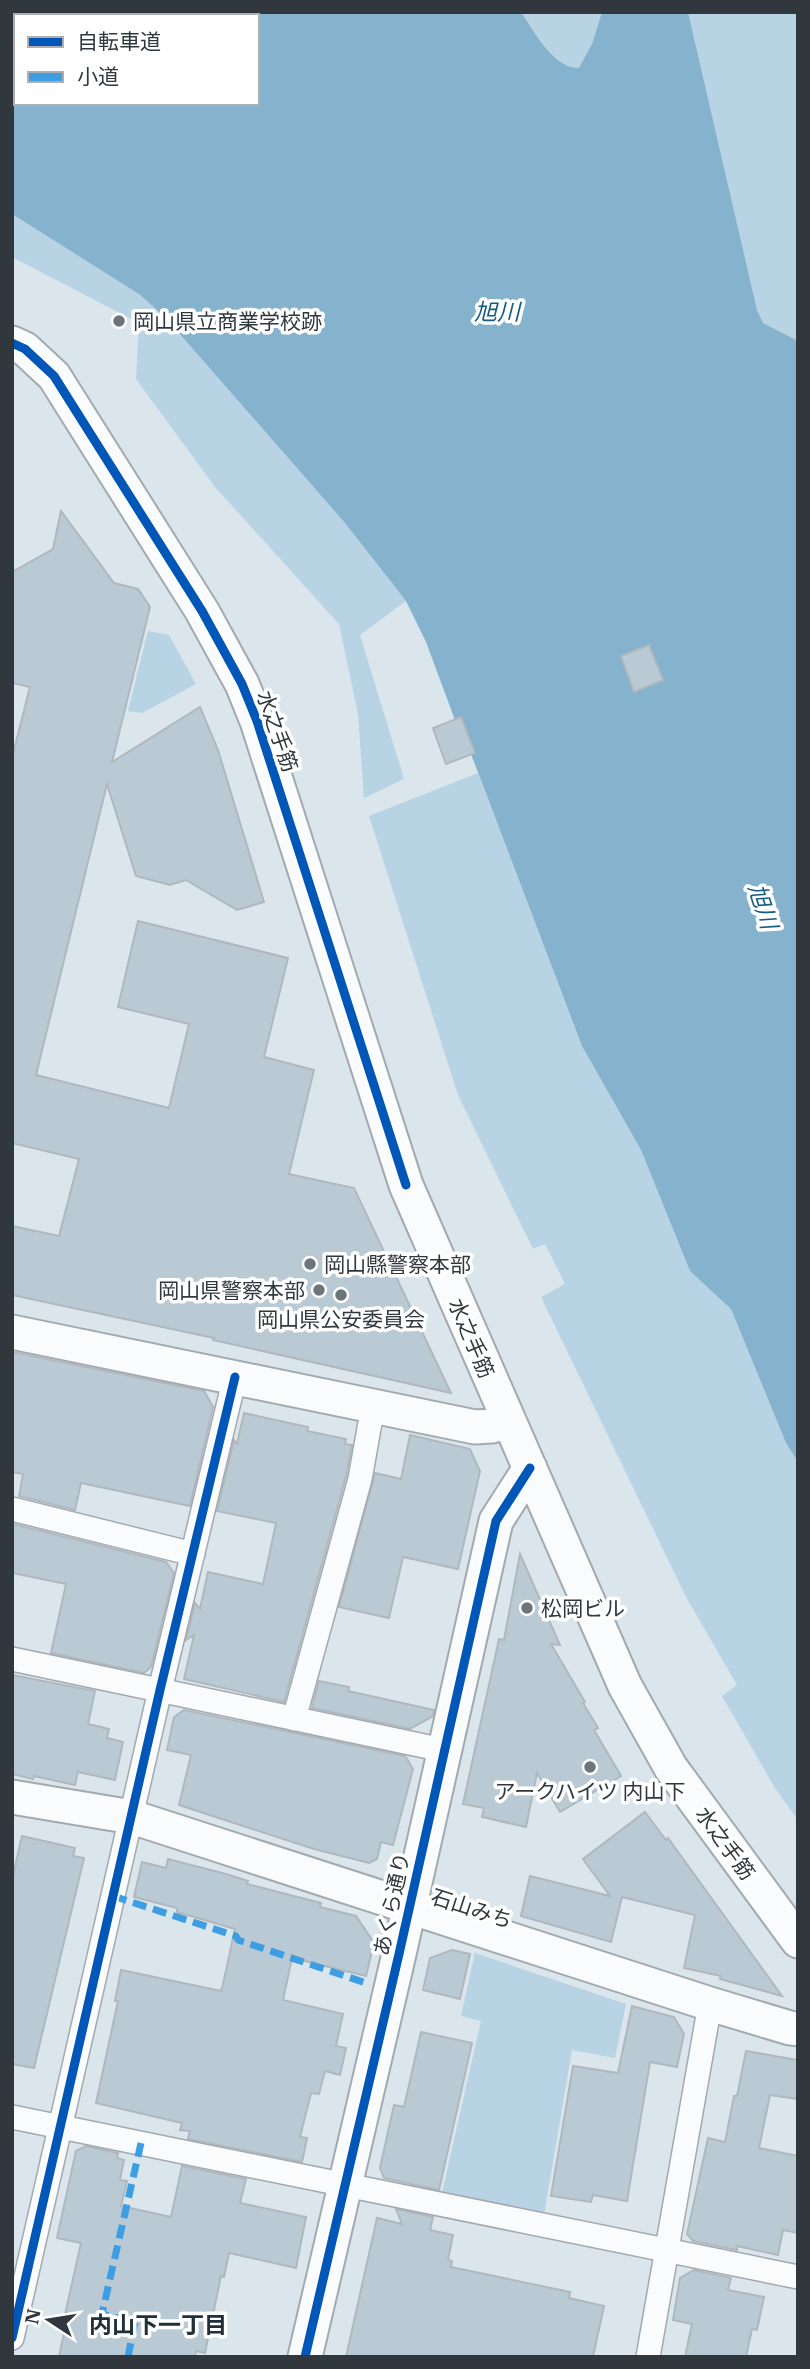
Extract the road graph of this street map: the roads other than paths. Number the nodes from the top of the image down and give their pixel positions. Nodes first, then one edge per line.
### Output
1 (12, 343) edge
2 (12, 1332) edge
3 (235, 1377) junction
4 (373, 1406) junction
5 (508, 1421) junction
6 (530, 1468) junction
7 (12, 1509) edge
8 (192, 1553) junction
9 (12, 1659) edge
10 (160, 1690) junction
11 (294, 1719) junction
12 (443, 1750) junction
13 (12, 1797) edge
14 (132, 1817) junction
15 (409, 1905) junction
16 (798, 1941) edge
17 (710, 2004) junction
18 (798, 2029) edge
19 (12, 2116) edge
20 (61, 2126) junction
21 (346, 2185) junction
22 (667, 2250) junction
23 (798, 2277) edge
24 (12, 2338) edge
25 (305, 2357) edge
26 (648, 2357) edge

1 - 5 street, 水之手筋
2 - 3 street
3 - 4 street
3 - 8 street
4 - 5 street
4 - 11 street
5 - 6 street, 水之手筋
6 - 12 street, あくら通り
6 - 16 street, 水之手筋
7 - 8 street
8 - 10 street
9 - 10 street
10 - 11 street
10 - 14 street
11 - 12 street
12 - 15 street, あくら通り
13 - 14 street, 石山みち
14 - 15 street, 石山みち
14 - 20 street
15 - 17 street, 石山みち
15 - 21 street, あくら通り
17 - 18 street, 石山みち
17 - 22 street
19 - 20 street
20 - 21 street
20 - 24 street
21 - 22 street
21 - 25 street, あくら通り
22 - 23 street
22 - 26 street

